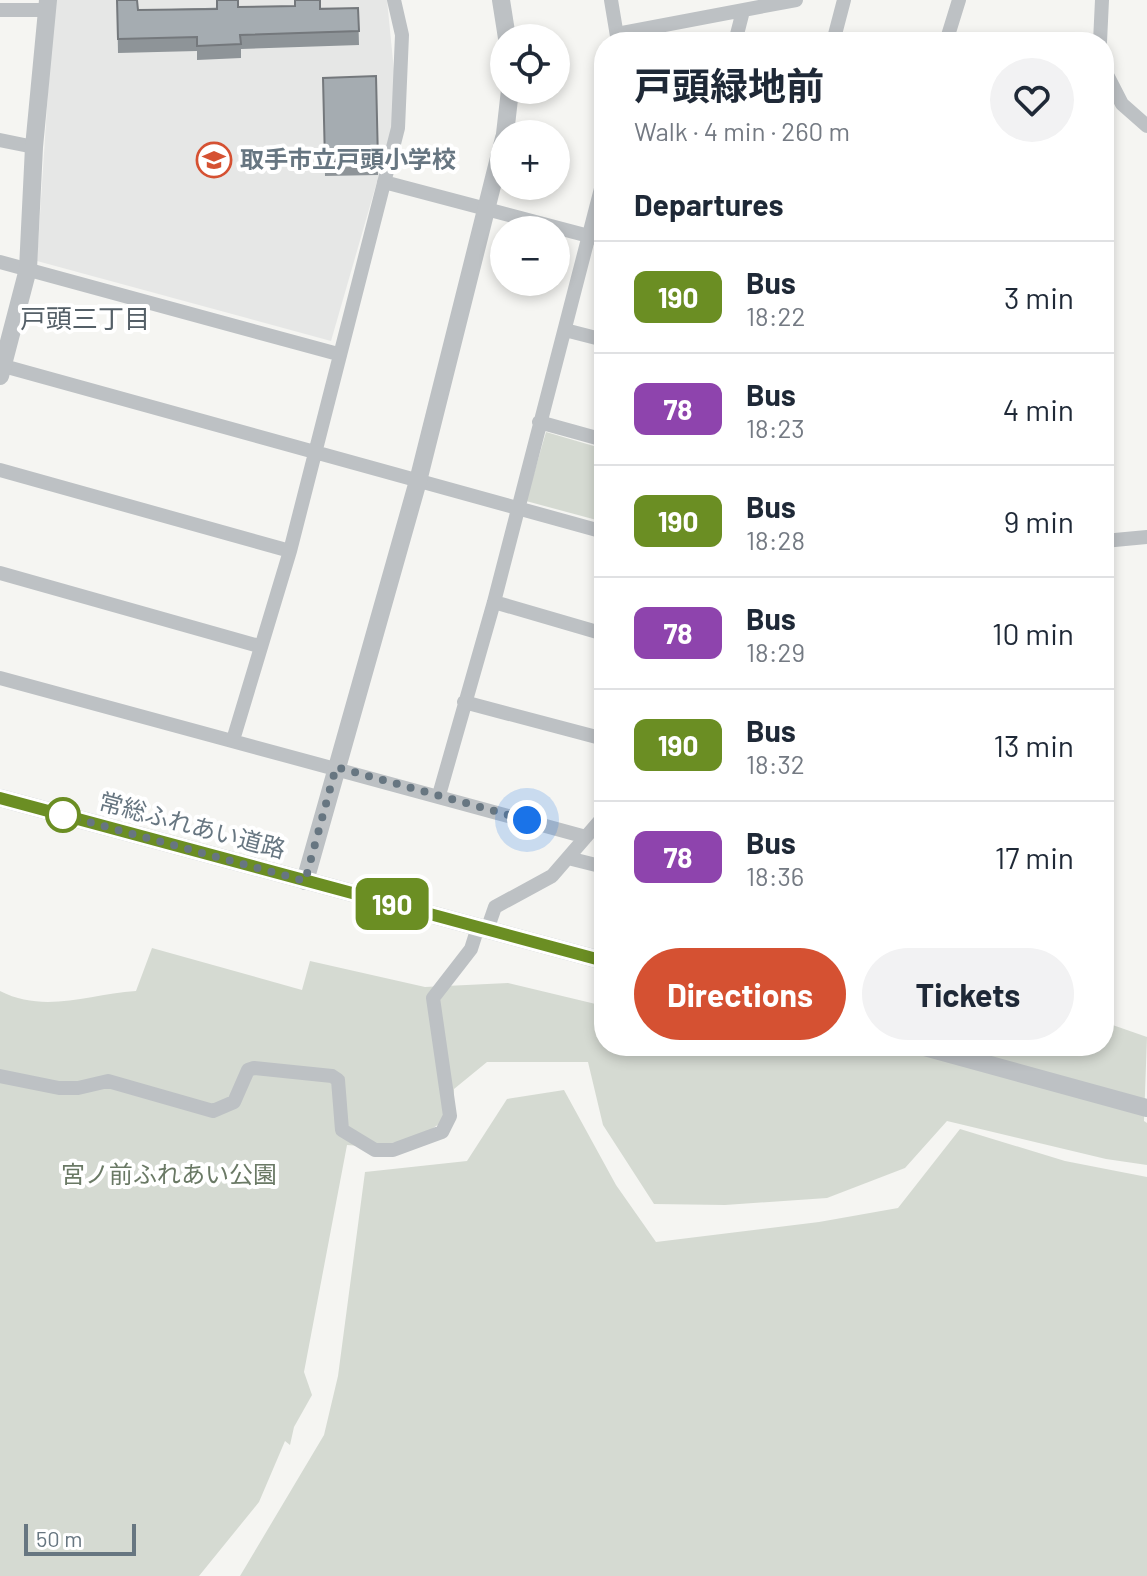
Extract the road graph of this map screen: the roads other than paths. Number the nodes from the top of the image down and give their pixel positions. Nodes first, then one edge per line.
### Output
1 (394, 0) edge
2 (501, 0) edge
3 (611, 0) edge
4 (796, 0) edge
5 (844, 0) edge
6 (959, 0) edge
7 (1102, 0) edge
8 (48, 5) edge
9 (0, 10) edge
10 (743, 11) junction
11 (505, 24) edge
12 (617, 32) edge
13 (646, 32) edge
14 (738, 32) edge
15 (836, 32) edge
16 (949, 32) edge
17 (1100, 32) edge
18 (1114, 88) edge
19 (1147, 126) edge
20 (0, 140) edge
21 (34, 147) junction
22 (384, 182) junction
23 (490, 196) edge
24 (487, 209) junction
25 (594, 237) edge
26 (594, 247) edge
27 (0, 262) edge
28 (28, 269) junction
29 (565, 330) junction
30 (594, 337) edge
31 (338, 354) junction
32 (1, 369) edge
33 (539, 422) junction
34 (594, 437) edge
35 (313, 453) junction
36 (0, 470) edge
37 (418, 481) junction
38 (517, 509) junction
39 (594, 529) edge
40 (1147, 537) edge
41 (1114, 540) edge
42 (290, 551) junction
43 (0, 573) edge
44 (494, 602) junction
45 (594, 631) edge
46 (259, 646) junction
47 (0, 678) edge
48 (464, 702) junction
49 (594, 732) edge
50 (233, 740) junction
51 (336, 767) junction
52 (439, 795) junction
53 (0, 798) edge
54 (594, 828) edge
55 (586, 837) junction
56 (568, 858) junction
57 (594, 864) edge
58 (305, 881) junction
59 (483, 929) junction
60 (594, 958) edge
61 (957, 1056) edge
62 (0, 1076) edge
63 (1147, 1108) edge

1 - 22 street
2 - 11 street
3 - 12 street
4 - 10 street
5 - 15 street
6 - 16 street
7 - 17 street
8 - 9 street
8 - 21 street
10 - 13 street
10 - 14 street
18 - 19 street
20 - 21 street
21 - 28 street
22 - 24 street
22 - 31 street
23 - 24 street
24 - 25 street
24 - 37 street
26 - 29 street
27 - 28 street
28 - 31 street
28 - 32 street
29 - 30 street
29 - 33 street
31 - 35 street
32 - 35 street
33 - 34 street
33 - 38 street
35 - 37 street
35 - 42 street
36 - 42 street
37 - 38 street
37 - 51 street
38 - 39 street
38 - 44 street
40 - 41 street
42 - 46 street
43 - 46 street
44 - 45 street
44 - 48 street
46 - 50 street
47 - 50 street
48 - 49 street
48 - 52 street
50 - 51 street
51 - 52 street
51 - 58 street
52 - 55 street
53 - 58 street, 常総ふれあい道路
54 - 55 street
55 - 56 street
56 - 57 street
56 - 59 street
58 - 59 street, 常総ふれあい道路
59 - 60 street, 常総ふれあい道路
59 - 62 street
61 - 63 street

